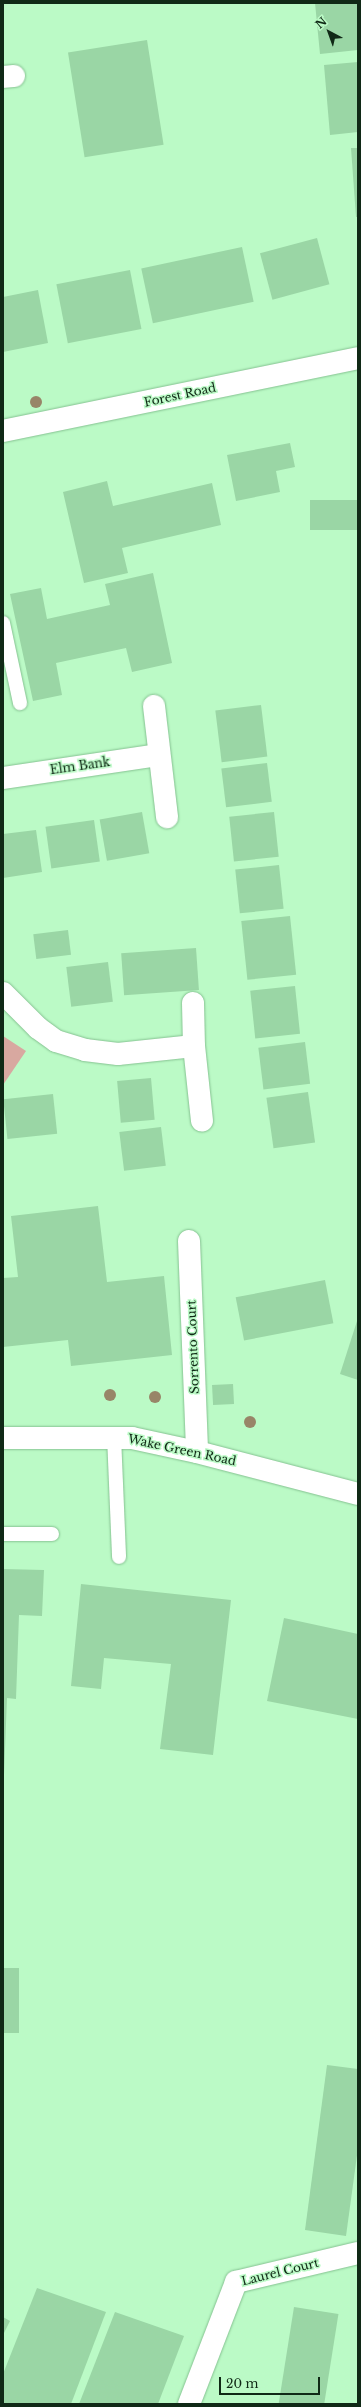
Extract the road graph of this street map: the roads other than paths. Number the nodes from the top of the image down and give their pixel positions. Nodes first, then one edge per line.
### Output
1 (358, 358) edge
2 (3, 431) edge
3 (3, 623) edge
4 (20, 703) dead end
5 (154, 706) dead end
6 (158, 755) junction
7 (3, 778) edge
8 (167, 817) dead end
9 (3, 993) edge
10 (193, 1003) dead end
11 (194, 1046) junction
12 (202, 1121) dead end
13 (189, 1241) dead end
14 (114, 1436) junction
15 (3, 1438) edge
16 (197, 1452) junction
17 (358, 1494) edge
18 (3, 1534) edge
19 (52, 1534) dead end
20 (119, 1557) dead end
21 (358, 2253) edge
22 (189, 2404) edge

1 - 2 street, Forest Road
3 - 4 lane
5 - 6 street
6 - 7 street, Elm Bank
6 - 8 street
9 - 11 street
10 - 11 street
11 - 12 street
13 - 16 street, Sorrento Court
14 - 15 street, Wake Green Road
14 - 16 street, Wake Green Road
14 - 20 lane
16 - 17 street, Wake Green Road
18 - 19 lane
21 - 22 street, Laurel Court

